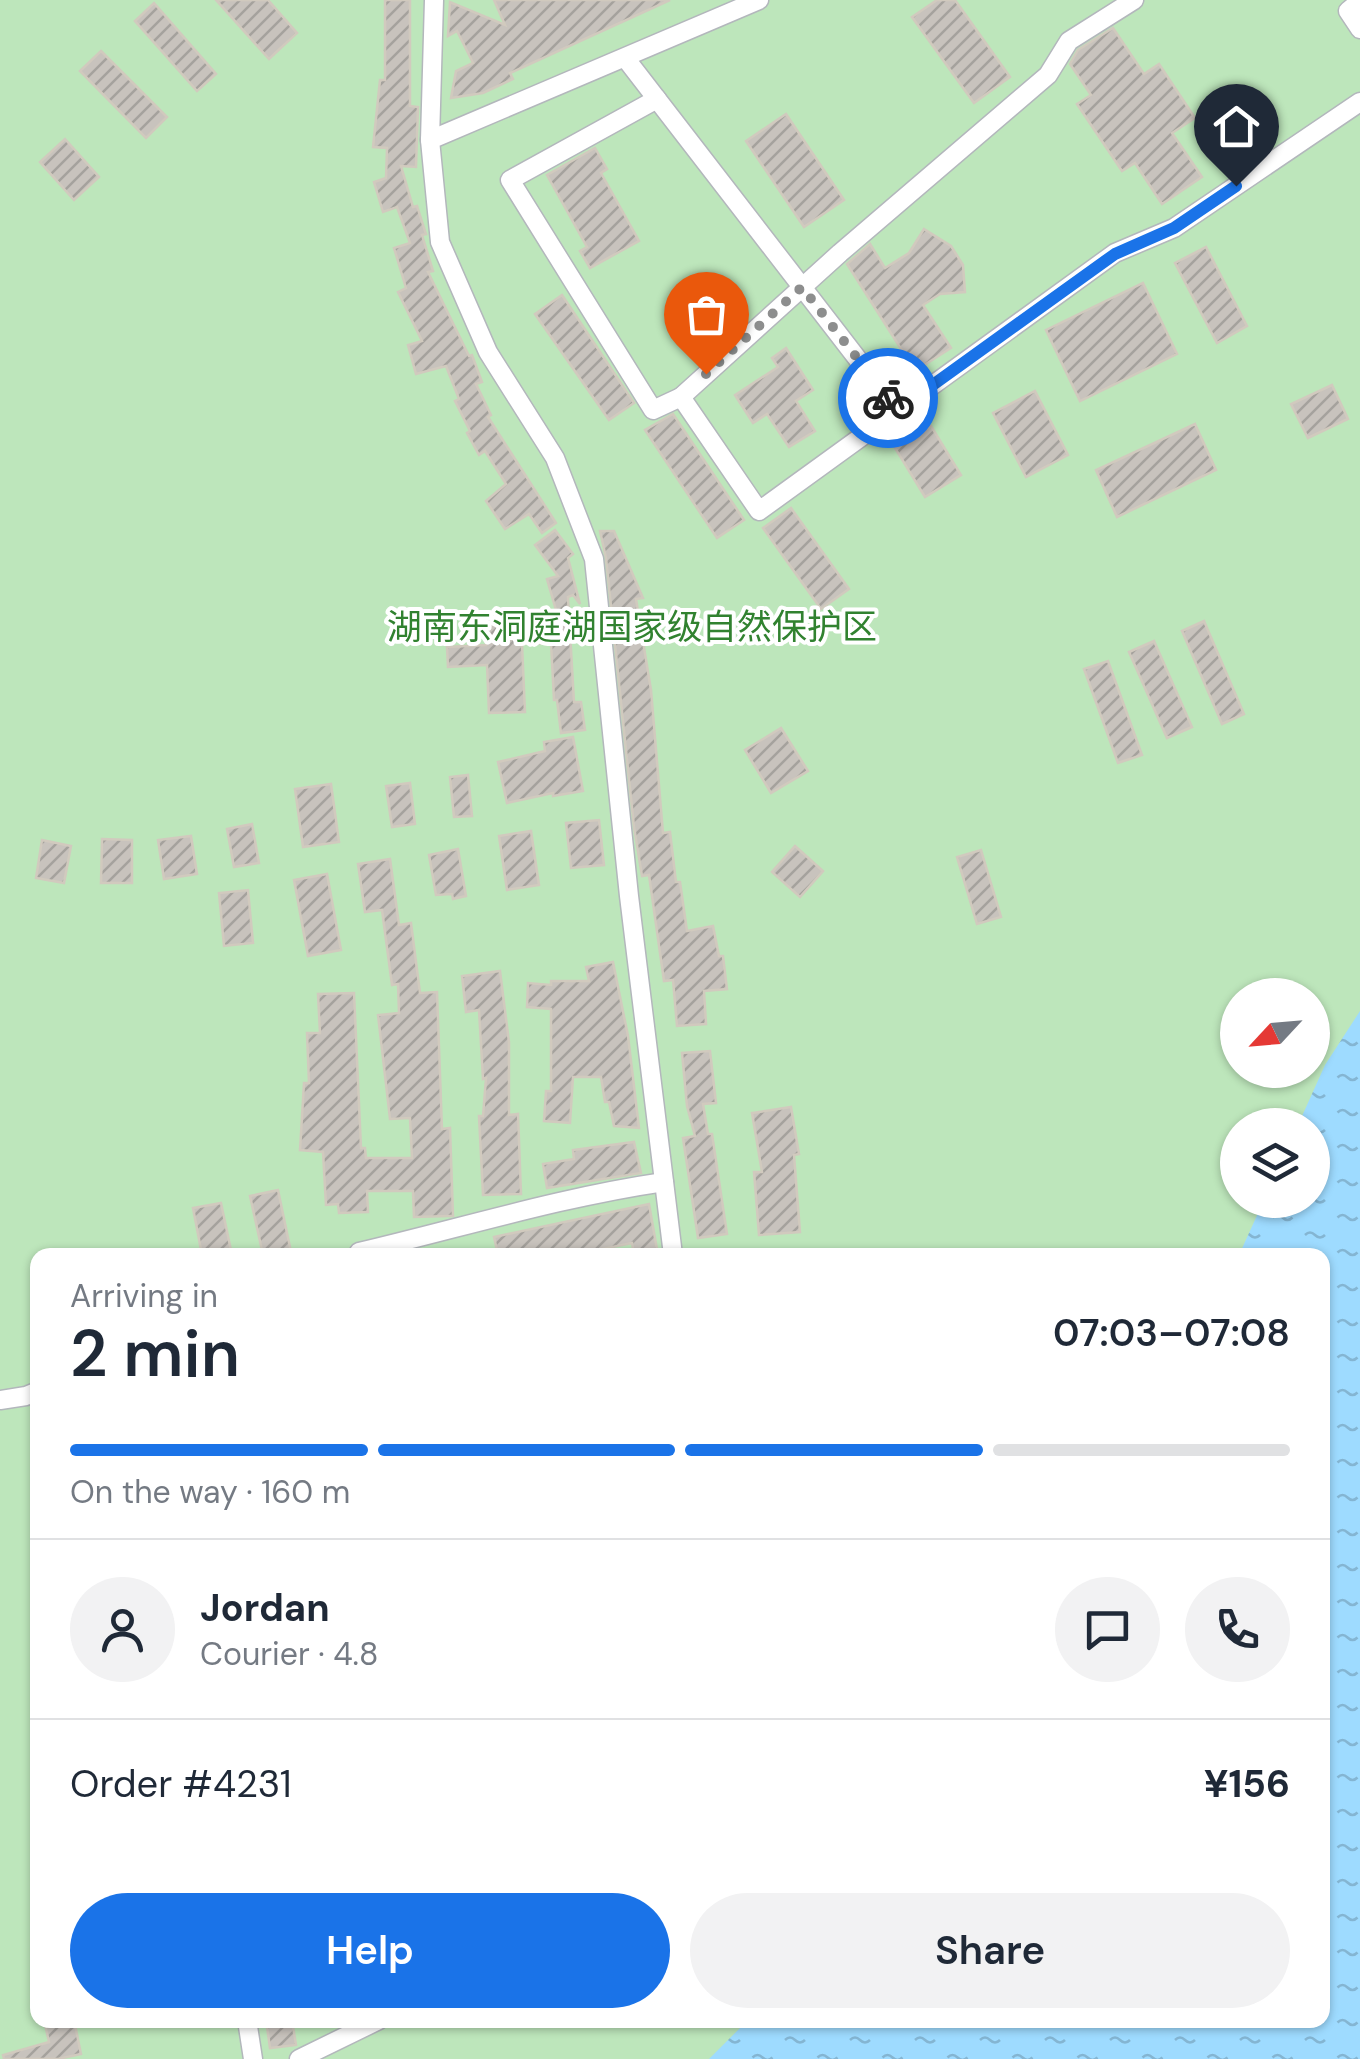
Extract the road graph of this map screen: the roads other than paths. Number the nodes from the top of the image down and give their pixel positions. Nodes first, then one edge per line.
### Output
1 (434, 0) edge
2 (759, 0) edge
3 (1134, 0) edge
4 (1350, 4) edge
5 (1360, 29) edge
6 (626, 59) junction
7 (656, 99) junction
8 (1360, 102) edge
9 (430, 140) junction
10 (802, 287) junction
11 (681, 396) junction
12 (898, 410) junction
13 (664, 1182) junction
14 (379, 1248) edge
15 (673, 1248) edge
16 (30, 1394) edge
17 (0, 1400) edge
18 (248, 2028) edge
19 (363, 2028) edge
20 (252, 2059) edge
21 (300, 2059) edge

1 - 9 street
2 - 6 street
3 - 10 street
4 - 5 street
6 - 7 street
6 - 9 street
7 - 10 street
7 - 11 street
8 - 12 street
9 - 13 street
10 - 11 street
10 - 12 street
11 - 12 street
13 - 14 street
13 - 15 street
16 - 17 street
18 - 20 street
19 - 21 street

